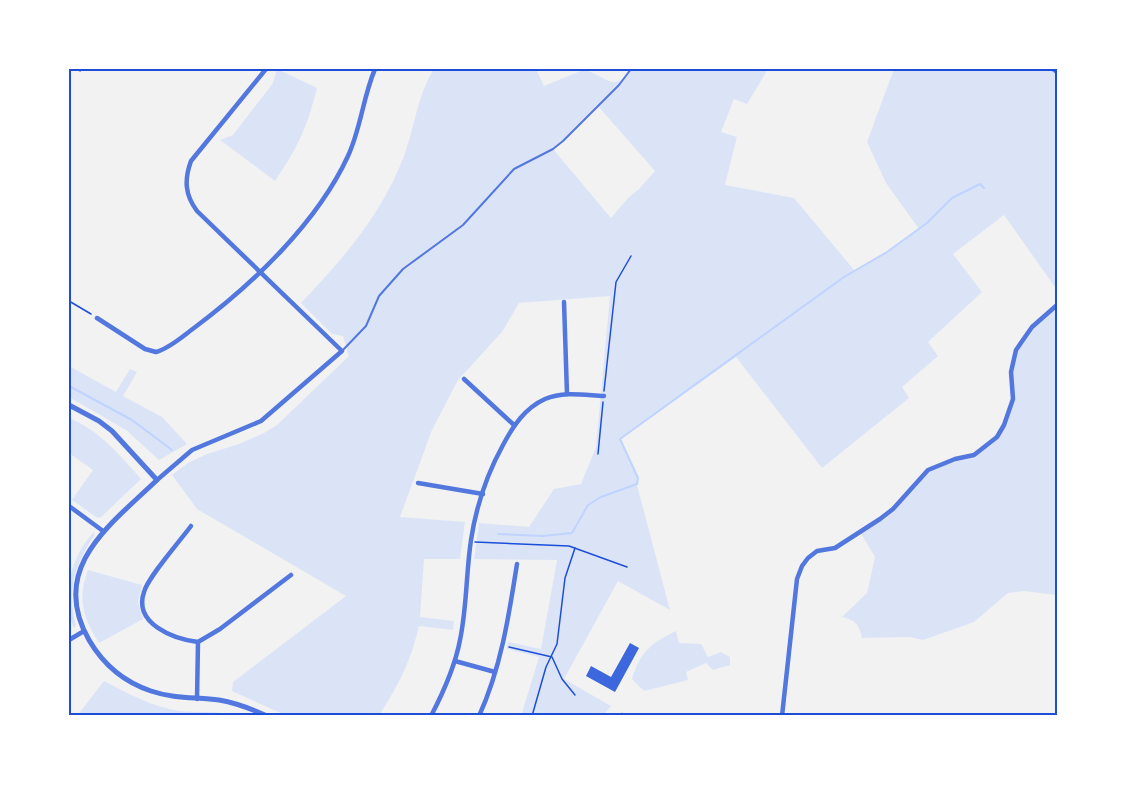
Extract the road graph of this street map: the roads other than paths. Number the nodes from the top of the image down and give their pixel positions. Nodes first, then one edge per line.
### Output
1 (266, 69) edge
2 (375, 69) edge
3 (631, 69) edge
4 (1053, 69) edge
5 (1057, 72) edge
6 (260, 271) junction
7 (564, 302) dead end
8 (1057, 305) edge
9 (97, 318) road end
10 (342, 351) junction
11 (464, 380) dead end
12 (567, 393) junction
13 (604, 396) road end
14 (69, 405) edge
15 (514, 425) junction
16 (157, 480) junction
17 (418, 483) dead end
18 (483, 494) junction
19 (69, 506) edge
20 (191, 526) dead end
21 (102, 531) junction
22 (517, 564) dead end
23 (291, 575) dead end
24 (84, 631) junction
25 (69, 640) edge
26 (198, 642) junction
27 (455, 661) junction
28 (495, 672) junction
29 (197, 699) junction
30 (267, 716) edge
31 (431, 716) edge
32 (479, 716) edge
33 (782, 716) edge

1 - 6 street
2 - 6 street
3 - 10 lane
4 - 5 street
6 - 9 street
6 - 10 street
7 - 12 street
8 - 33 street
10 - 16 street
11 - 15 street
12 - 13 street
12 - 15 street
14 - 16 street
15 - 18 street
16 - 21 street
17 - 18 street
18 - 27 street
19 - 21 street
20 - 26 street
21 - 24 street
22 - 28 street
23 - 26 street
24 - 25 street
24 - 29 street
26 - 29 street
27 - 28 street
27 - 31 street
28 - 32 street
29 - 30 street

